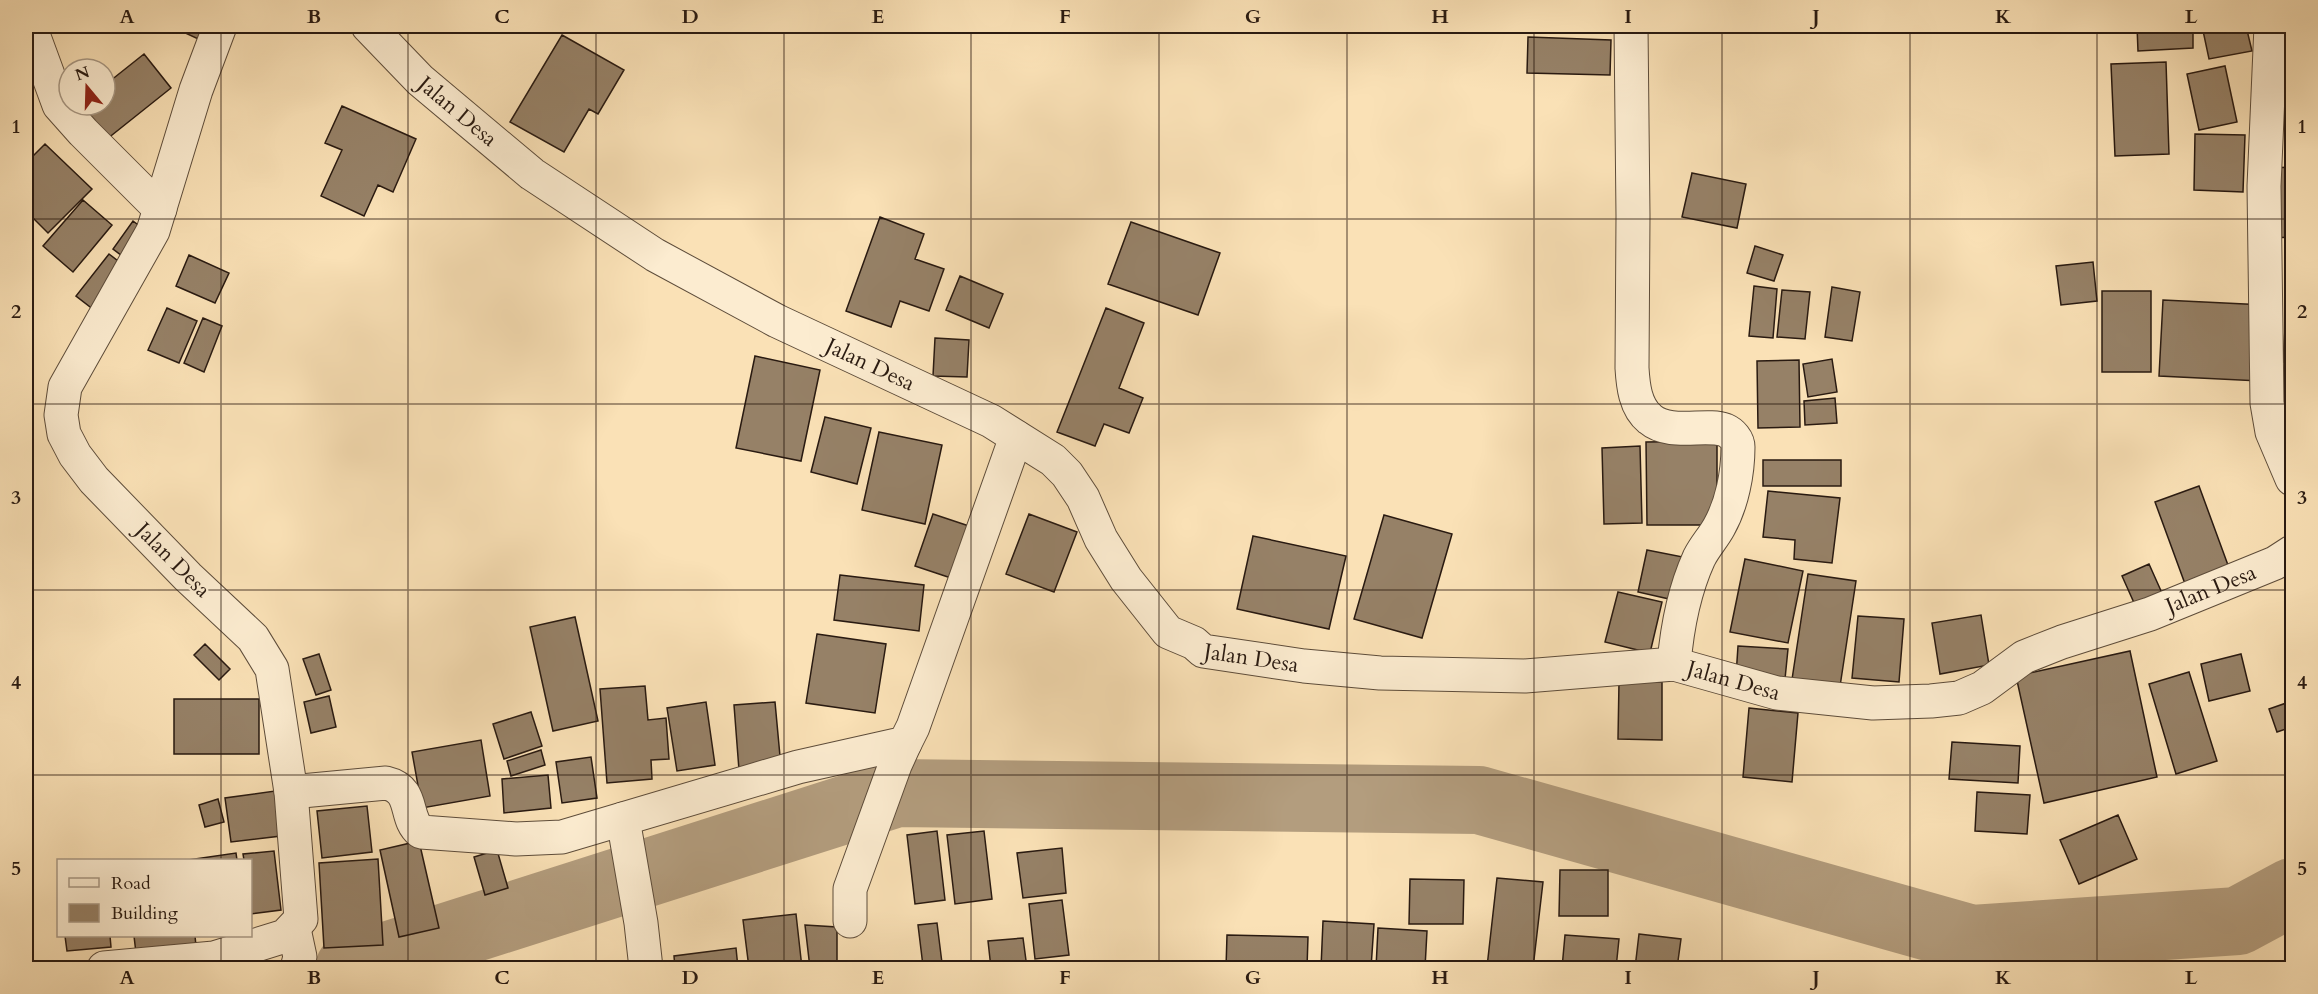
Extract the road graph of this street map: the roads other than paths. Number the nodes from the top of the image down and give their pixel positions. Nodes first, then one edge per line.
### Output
1 (30, 26) edge
2 (220, 26) edge
3 (368, 26) edge
4 (1631, 26) edge
5 (2271, 26) edge
6 (160, 208) junction
7 (1016, 437) junction
8 (2292, 479) edge
9 (2292, 552) edge
10 (1674, 664) junction
11 (900, 754) junction
12 (291, 792) junction
13 (623, 819) junction
14 (850, 921) dead end
15 (297, 952) edge
16 (104, 969) edge
17 (646, 969) edge

1 - 6 street
2 - 6 street, Jalan Desa
3 - 7 street, Jalan Desa
4 - 10 street
5 - 8 street
6 - 12 street, Jalan Desa
7 - 10 street, Jalan Desa
7 - 11 street
9 - 10 street, Jalan Desa
11 - 13 street
11 - 14 street
12 - 13 street
12 - 15 street, Jalan Desa
13 - 17 street
15 - 16 street, Jalan Desa

